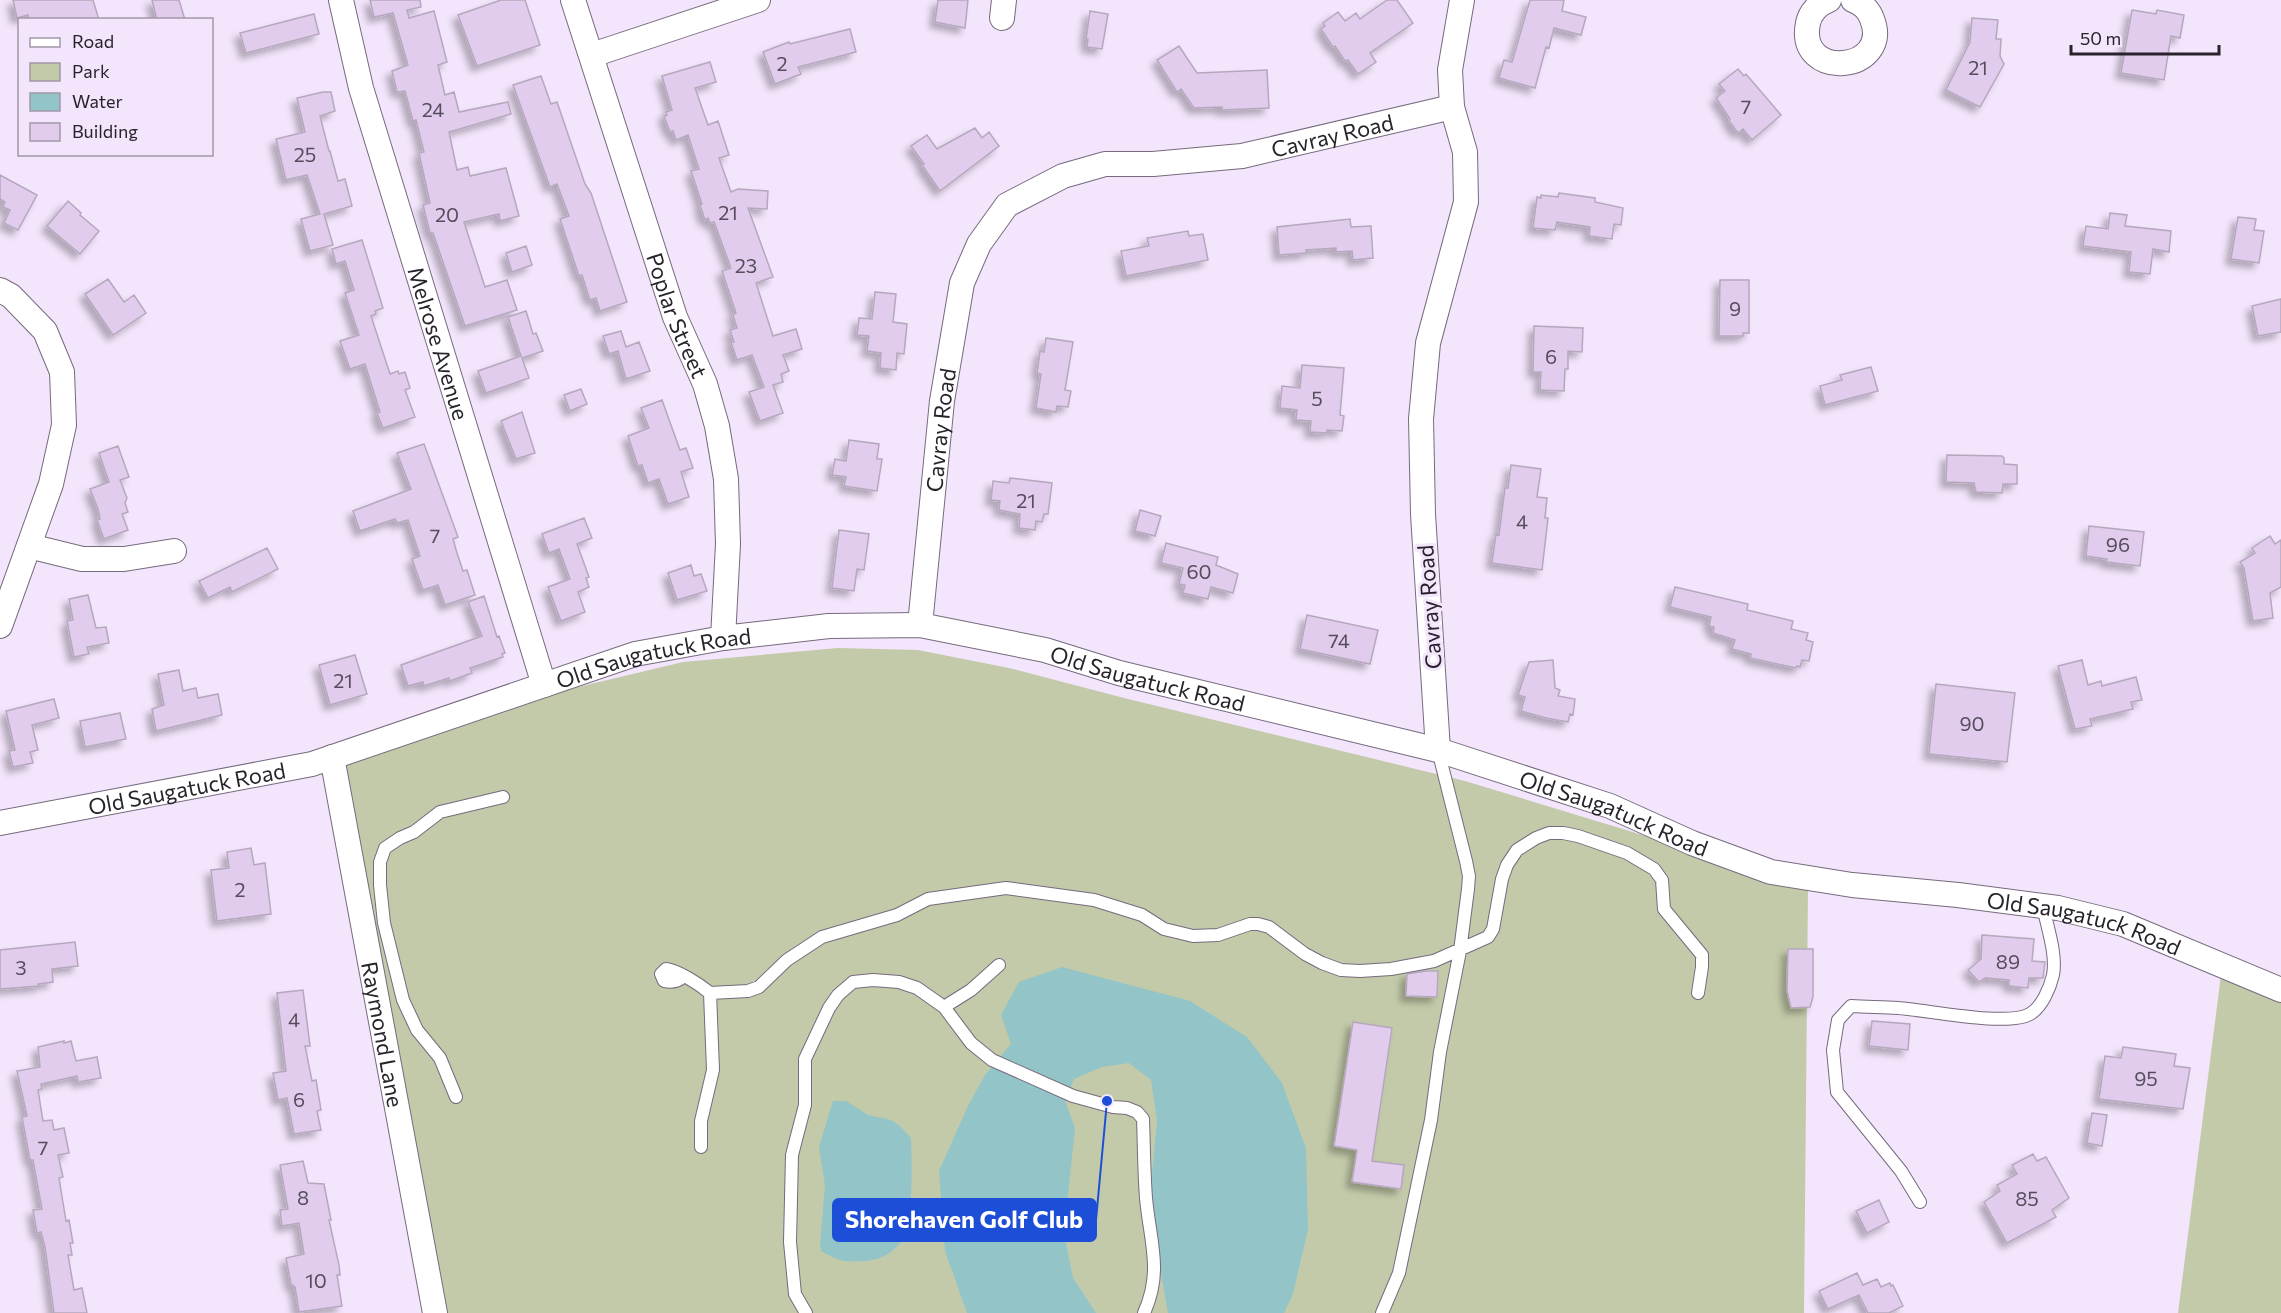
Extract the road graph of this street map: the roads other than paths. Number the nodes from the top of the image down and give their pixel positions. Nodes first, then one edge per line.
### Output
1 (341, 0) edge
2 (573, 0) edge
3 (758, 0) edge
4 (1462, 0) edge
5 (1828, 0) edge
6 (1864, 3) edge
7 (592, 55) junction
8 (1452, 107) junction
9 (0, 290) edge
10 (29, 546) junction
11 (174, 550) dead end
12 (920, 625) junction
13 (0, 626) edge
14 (723, 638) junction
15 (544, 685) junction
16 (1438, 750) junction
17 (332, 757) junction
18 (503, 797) dead end
19 (0, 823) edge
20 (2043, 906) junction
21 (1460, 951) junction
22 (999, 965) dead end
23 (683, 977) dead end
24 (2281, 990) edge
25 (710, 993) junction
26 (1698, 993) dead end
27 (944, 1007) junction
28 (456, 1097) dead end
29 (701, 1147) dead end
30 (1920, 1202) dead end
31 (435, 1313) edge
32 (806, 1313) edge
33 (1144, 1313) edge
34 (1382, 1313) edge

1 - 15 street, Melrose Avenue
2 - 7 street, Poplar Street
3 - 7 street
4 - 8 street
5 - 6 street
7 - 14 street, Poplar Street
8 - 12 street, Cavray Road
8 - 16 street, Cavray Road
9 - 10 street
10 - 11 street
10 - 13 street
12 - 14 street, Old Saugatuck Road
12 - 16 street, Old Saugatuck Road
14 - 15 street, Old Saugatuck Road
15 - 17 street, Old Saugatuck Road
16 - 20 street, Old Saugatuck Road
16 - 21 lane
17 - 19 street, Old Saugatuck Road
17 - 31 street, Raymond Lane
18 - 28 lane
20 - 24 street, Old Saugatuck Road
20 - 30 lane
21 - 25 lane
21 - 26 lane
21 - 34 lane
22 - 27 lane
23 - 25 lane
25 - 29 lane
27 - 32 lane
27 - 33 lane

